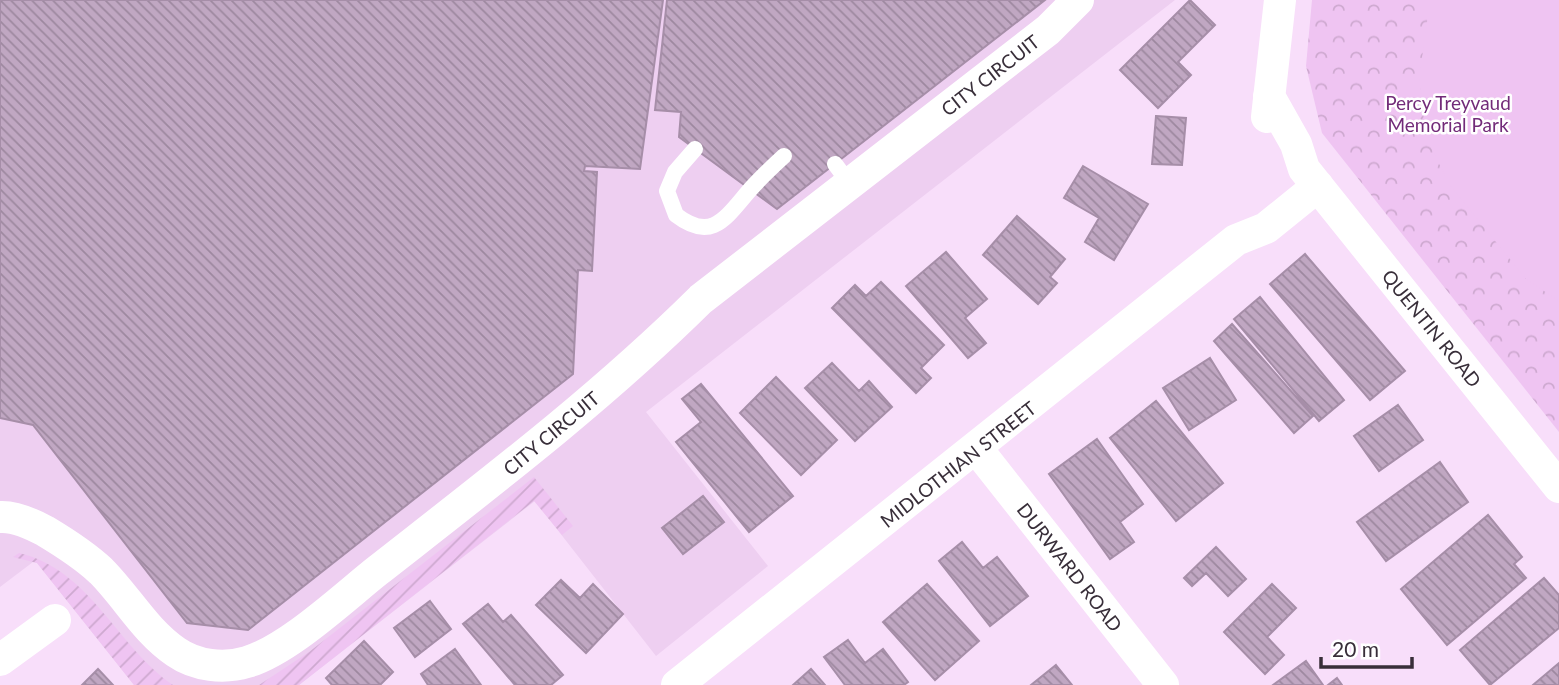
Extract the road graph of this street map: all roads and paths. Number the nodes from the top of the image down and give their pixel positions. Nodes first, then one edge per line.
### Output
1 (1078, 0) edge
2 (1280, 0) edge
3 (695, 149) dead end
4 (783, 156) dead end
5 (1311, 177) junction
6 (977, 449) junction
7 (1559, 487) edge
8 (0, 517) edge
9 (55, 620) dead end
10 (0, 660) edge
11 (677, 685) edge
12 (1163, 685) edge

1 - 8 street, CITY CIRCUIT
2 - 5 street, QUENTIN ROAD
3 - 4 lane
5 - 6 street, MIDLOTHIAN STREET
5 - 7 street, QUENTIN ROAD
6 - 11 street, MIDLOTHIAN STREET
6 - 12 street, DURWARD ROAD
9 - 10 street

